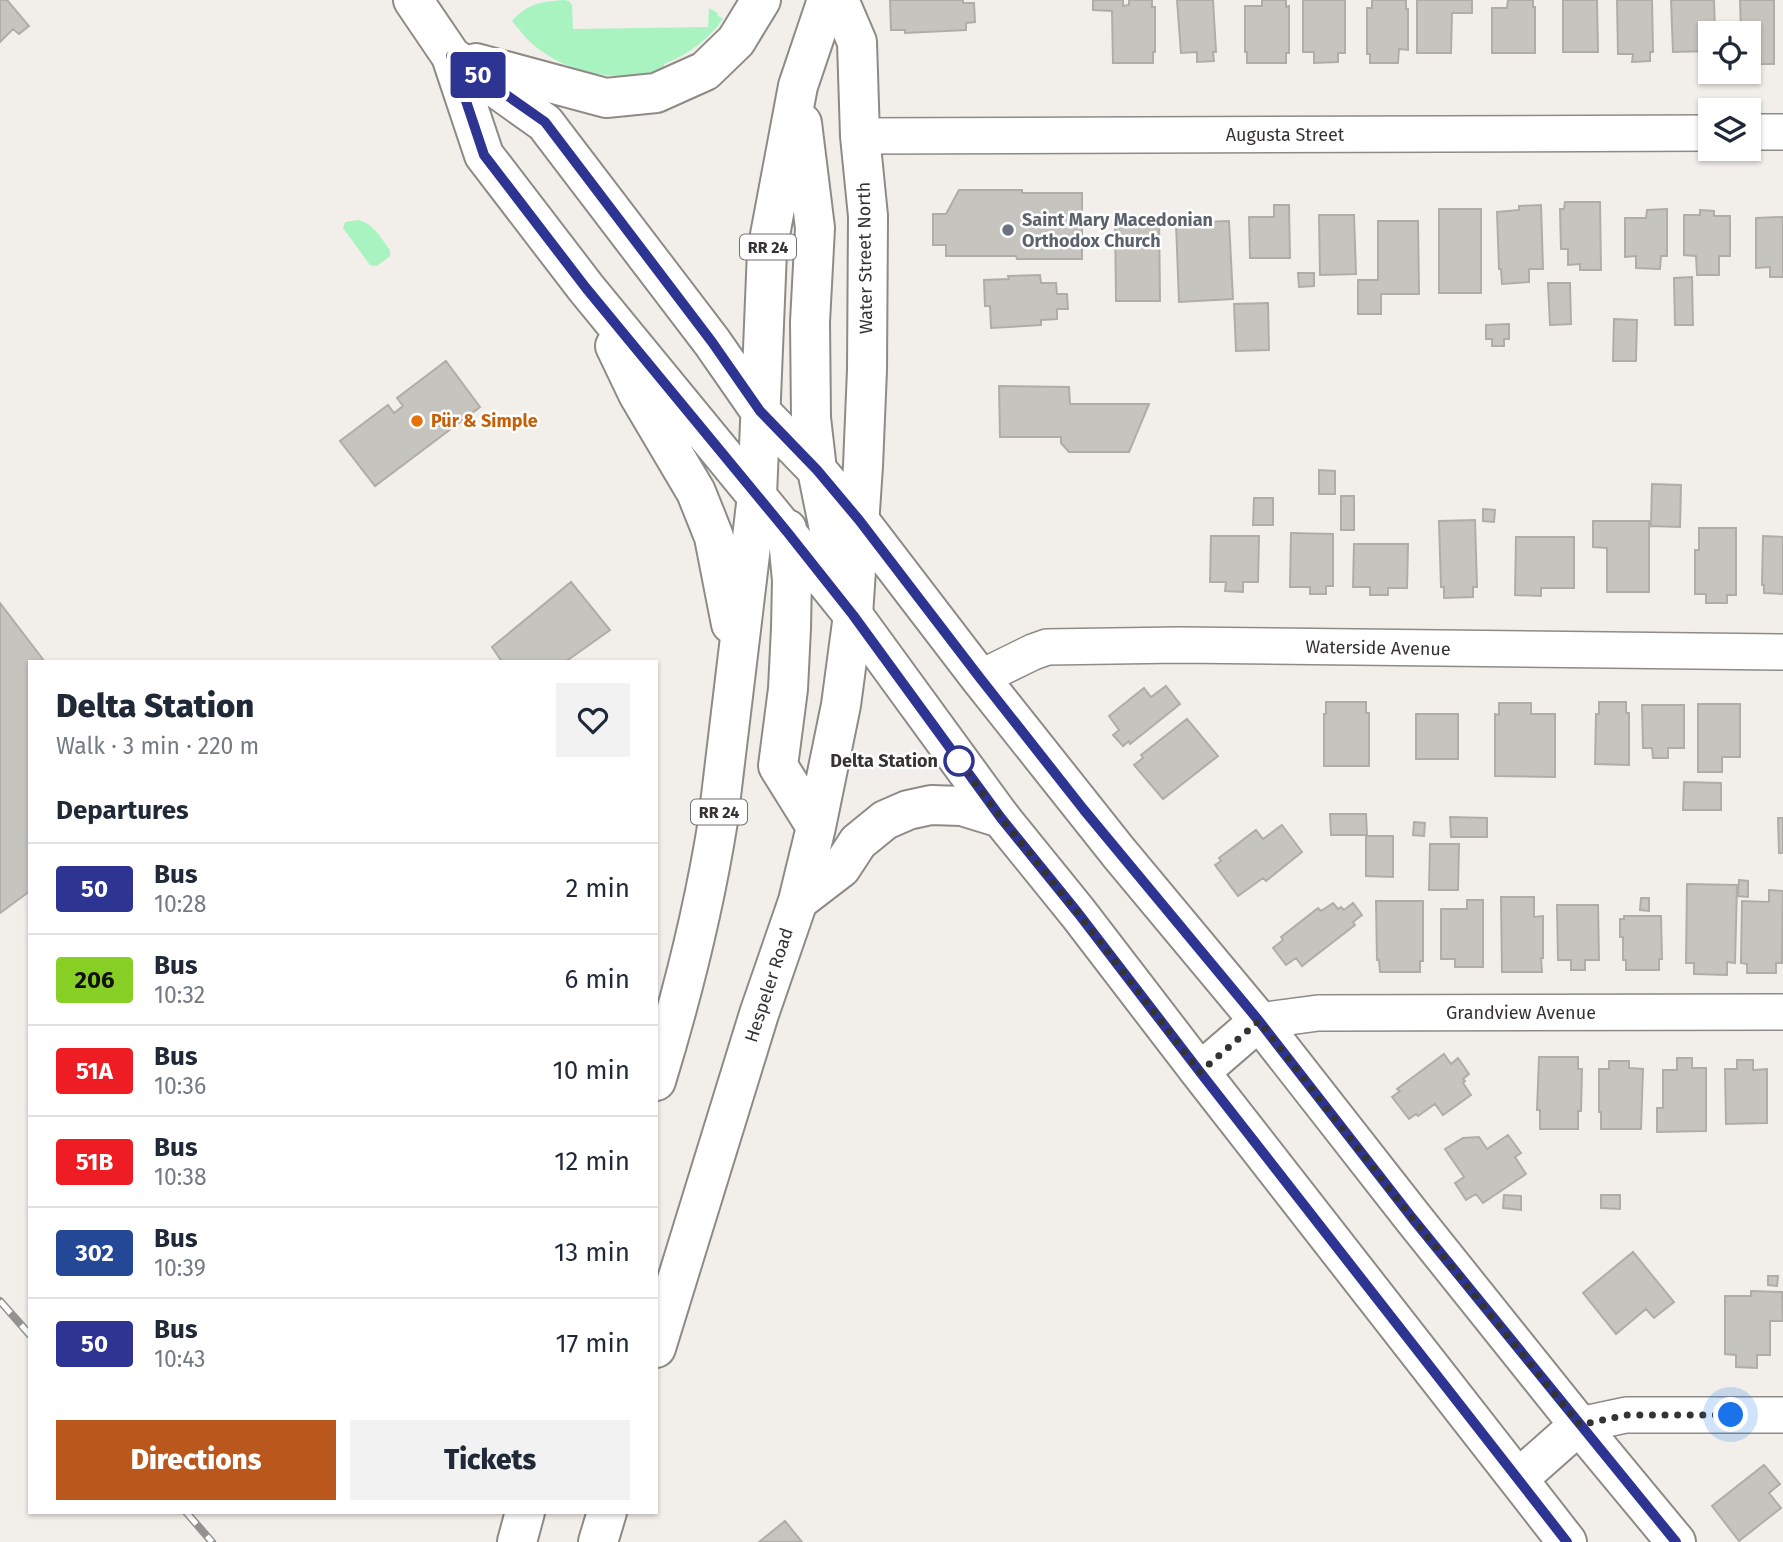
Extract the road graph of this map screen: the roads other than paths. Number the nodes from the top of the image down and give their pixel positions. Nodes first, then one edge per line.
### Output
1 (413, 0) edge
2 (761, 0) edge
3 (827, 0) edge
4 (839, 0) edge
5 (451, 56) junction
6 (798, 86) junction
7 (1761, 132) edge
8 (1783, 132) edge
9 (1698, 133) edge
10 (860, 136) junction
11 (586, 288) junction
12 (760, 411) junction
13 (817, 470) junction
14 (757, 496) junction
15 (859, 520) junction
16 (788, 533) junction
17 (853, 615) junction
18 (1783, 652) edge
19 (738, 659) junction
20 (980, 678) junction
21 (1001, 818) junction
22 (817, 827) junction
23 (798, 901) junction
24 (1783, 1012) edge
25 (1259, 1021) junction
26 (1200, 1072) junction
27 (658, 1074) edge
28 (658, 1342) edge
29 (1783, 1415) edge
30 (1580, 1425) junction
31 (1518, 1479) junction
32 (524, 1514) edge
33 (606, 1514) edge
34 (517, 1542) edge
35 (598, 1542) edge
36 (1567, 1542) edge
37 (1676, 1542) edge

1 - 5 main road
2 - 5 main road
3 - 6 main road, RR 24
4 - 10 main road, Water Street North
5 - 11 main road
5 - 12 main road
6 - 12 main road, RR 24
6 - 13 main road
7 - 8 street
9 - 10 street, Augusta Street
10 - 15 main road, Water Street North
11 - 14 main road
11 - 19 main road
12 - 13 main road
12 - 14 main road, RR 24
12 - 16 main road
13 - 15 main road
13 - 17 main road
14 - 16 main road
14 - 19 main road, RR 24
15 - 17 main road, Water Street North
15 - 20 main road
16 - 17 main road
16 - 22 main road
17 - 21 main road
17 - 22 main road, Hespeler Road
18 - 20 street, Waterside Avenue
19 - 27 main road, RR 24
20 - 25 main road
21 - 23 main road
21 - 26 main road
22 - 23 main road, Hespeler Road
23 - 28 main road, Hespeler Road
24 - 25 street, Grandview Avenue
25 - 26 main road
25 - 30 main road
26 - 31 main road
29 - 30 street
30 - 31 main road
30 - 37 main road
31 - 36 main road
32 - 34 main road
33 - 35 main road

